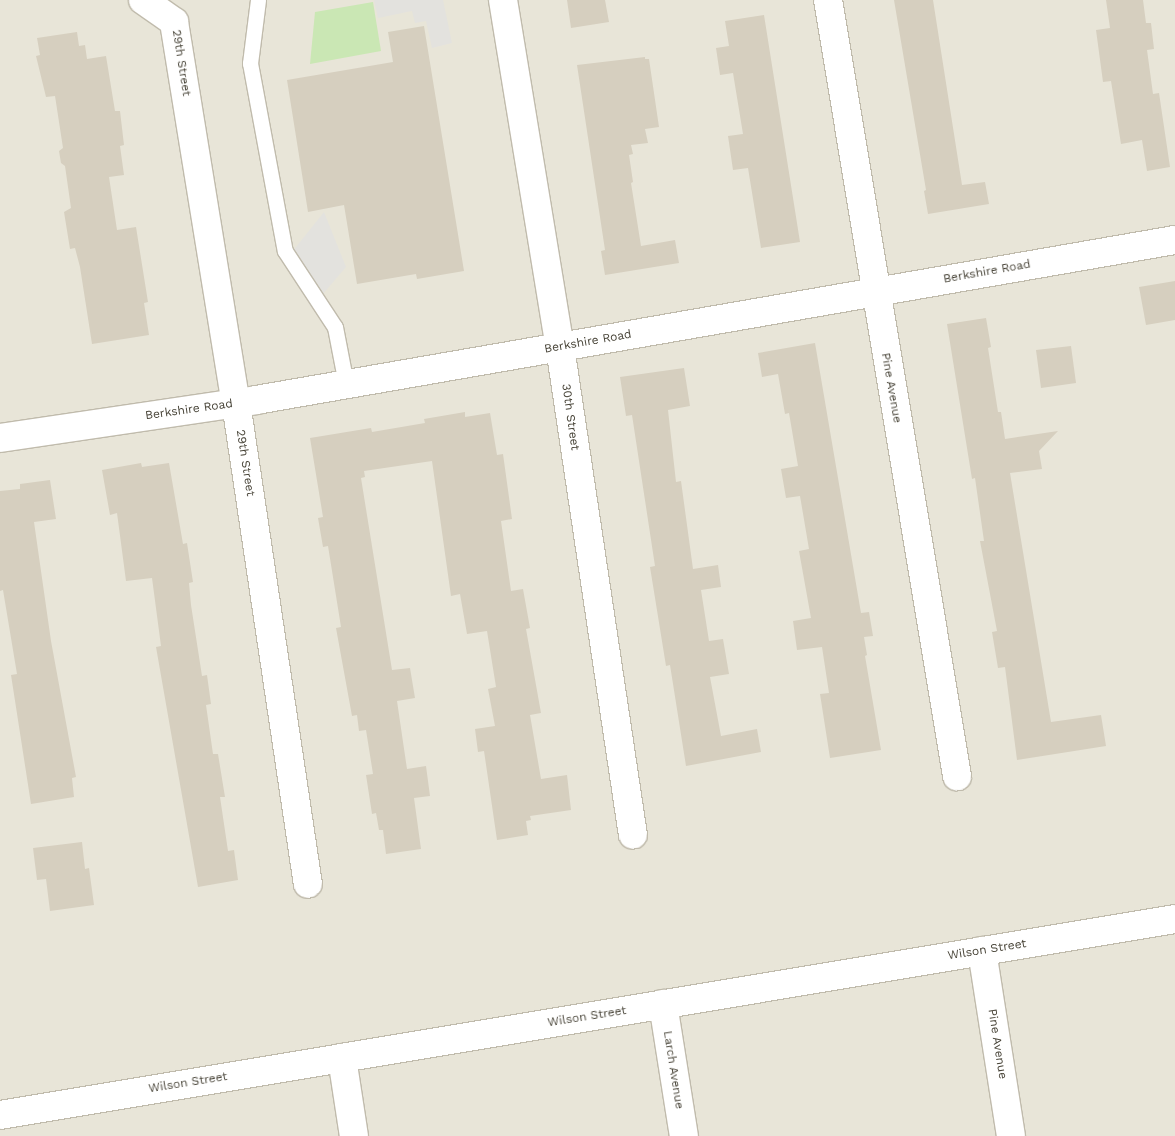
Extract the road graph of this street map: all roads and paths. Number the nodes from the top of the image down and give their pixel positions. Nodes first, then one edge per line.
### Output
1 (143, 0) edge
2 (258, 0) edge
3 (503, 0) edge
4 (828, 0) edge
5 (1175, 240) edge
6 (875, 292) junction
7 (560, 347) junction
8 (346, 384) junction
9 (236, 403) junction
10 (0, 438) edge
11 (956, 776) dead end
12 (633, 835) dead end
13 (308, 884) dead end
14 (1175, 919) edge
15 (982, 951) junction
16 (663, 1004) junction
17 (342, 1058) junction
18 (11, 1121) edge
19 (354, 1136) edge
20 (684, 1136) edge
21 (1011, 1136) edge

1 - 9 street, 29th Street
2 - 8 lane
3 - 7 street, 30th Street
4 - 6 street, Pine Avenue
5 - 6 street, Berkshire Road
6 - 7 street, Berkshire Road
6 - 11 street, Pine Avenue
7 - 8 street, Berkshire Road
7 - 12 street, 30th Street
8 - 9 street, Berkshire Road
9 - 10 street, Berkshire Road
9 - 13 street, 29th Street
14 - 15 street, Wilson Street
15 - 16 street, Wilson Street
15 - 21 street, Pine Avenue
16 - 17 street, Wilson Street
16 - 20 street, Larch Avenue
17 - 18 street, Wilson Street
17 - 19 street

